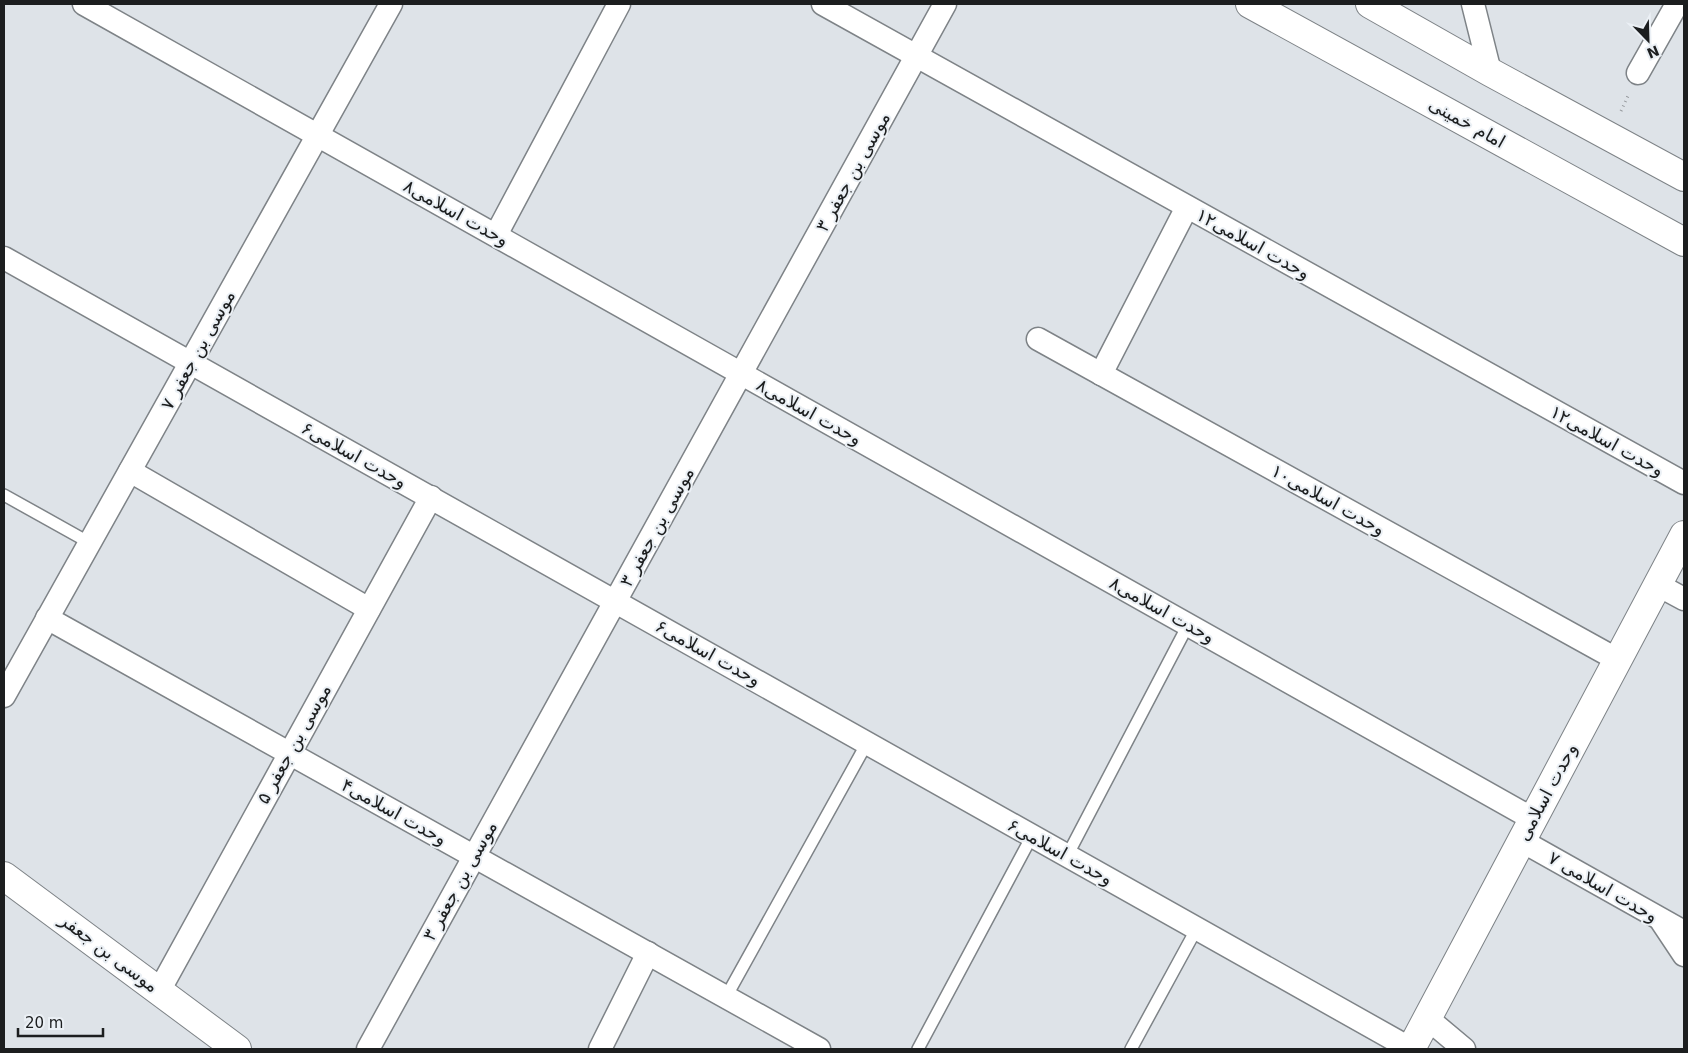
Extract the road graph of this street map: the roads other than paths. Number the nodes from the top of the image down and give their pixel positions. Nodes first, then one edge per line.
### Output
1 (84, 4) edge
2 (391, 4) edge
3 (619, 4) edge
4 (823, 4) edge
5 (945, 4) edge
6 (1250, 4) edge
7 (1370, 4) edge
8 (1473, 4) edge
9 (1677, 4) edge
10 (108, 9) edge
11 (917, 56) junction
12 (1490, 72) junction
13 (1638, 73) road end
14 (318, 135) junction
15 (1684, 177) edge
16 (1187, 206) junction
17 (496, 235) junction
18 (1684, 242) edge
19 (4, 258) edge
20 (1038, 339) dead end
21 (191, 363) junction
22 (741, 374) junction
23 (1101, 374) junction
24 (130, 471) junction
25 (1684, 484) edge
26 (4, 495) edge
27 (431, 497) junction
28 (1684, 536) edge
29 (90, 543) junction
30 (1658, 585) junction
31 (1684, 600) edge
32 (616, 601) junction
33 (369, 609) junction
34 (47, 618) junction
35 (1188, 626) junction
36 (1618, 660) junction
37 (4, 696) edge
38 (867, 743) junction
39 (289, 753) junction
40 (1527, 830) junction
41 (1032, 836) junction
42 (474, 856) junction
43 (1068, 856) junction
44 (4, 876) edge
45 (1660, 920) junction
46 (1197, 928) junction
47 (1684, 932) edge
48 (648, 953) junction
49 (1684, 954) edge
50 (159, 991) junction
51 (726, 997) junction
52 (1427, 1018) junction
53 (237, 1049) edge
54 (368, 1049) edge
55 (600, 1049) edge
56 (820, 1049) edge
57 (918, 1049) edge
58 (1131, 1049) edge
59 (1411, 1049) edge
60 (1464, 1049) edge

1 - 10 street, وحدت اسلامی۸
2 - 14 street, موسی بن جعفر ۷
3 - 17 street
4 - 11 street, وحدت اسلامی۱۲
5 - 11 street, موسی بن جعفر ۳
6 - 18 main road, امام خمینی
7 - 12 main road
8 - 12 street
9 - 13 street
10 - 14 street, وحدت اسلامی۸
11 - 16 street, وحدت اسلامی۱۲
11 - 22 street, موسی بن جعفر ۳
12 - 15 main road
14 - 17 street, وحدت اسلامی۸
14 - 21 street, موسی بن جعفر ۷
16 - 23 street
16 - 25 street, وحدت اسلامی۱۲
17 - 22 street, وحدت اسلامی۸
19 - 21 street, وحدت اسلامی۶
20 - 23 street, وحدت اسلامی۱۰
21 - 24 street, موسی بن جعفر ۷
21 - 27 street, وحدت اسلامی۶
22 - 32 street, موسی بن جعفر ۳
22 - 35 street, وحدت اسلامی۸
23 - 36 street, وحدت اسلامی۱۰
24 - 29 street, موسی بن جعفر ۷
24 - 33 street
26 - 29 lane
27 - 32 street, وحدت اسلامی۶
27 - 33 street, موسی بن جعفر ۵
28 - 30 main road, وحدت اسلامی
29 - 34 street, موسی بن جعفر ۷
30 - 31 street
30 - 36 main road, وحدت اسلامی
32 - 38 street, وحدت اسلامی۶
32 - 42 street, موسی بن جعفر ۳
33 - 39 street, موسی بن جعفر ۵
34 - 37 street, موسی بن جعفر ۷
34 - 39 street, وحدت اسلامی۴
35 - 40 street, وحدت اسلامی۸
35 - 43 lane
36 - 40 main road, وحدت اسلامی
38 - 41 street, وحدت اسلامی۶
38 - 51 lane
39 - 42 street, وحدت اسلامی۴
39 - 50 street, موسی بن جعفر ۵
40 - 45 street, وحدت اسلامی ۷
40 - 52 main road, وحدت اسلامی
41 - 43 street, وحدت اسلامی۶
41 - 57 lane
42 - 48 street, وحدت اسلامی۴
42 - 54 street, موسی بن جعفر ۳
43 - 46 street, وحدت اسلامی۶
44 - 50 main road, موسی بن جعفر
45 - 47 street, وحدت اسلامی ۷
45 - 49 street
46 - 58 lane
46 - 59 street, وحدت اسلامی۶
48 - 51 street, وحدت اسلامی۴
48 - 55 street
50 - 53 main road, موسی بن جعفر
51 - 56 street, وحدت اسلامی۴
52 - 59 main road, وحدت اسلامی
52 - 60 street

